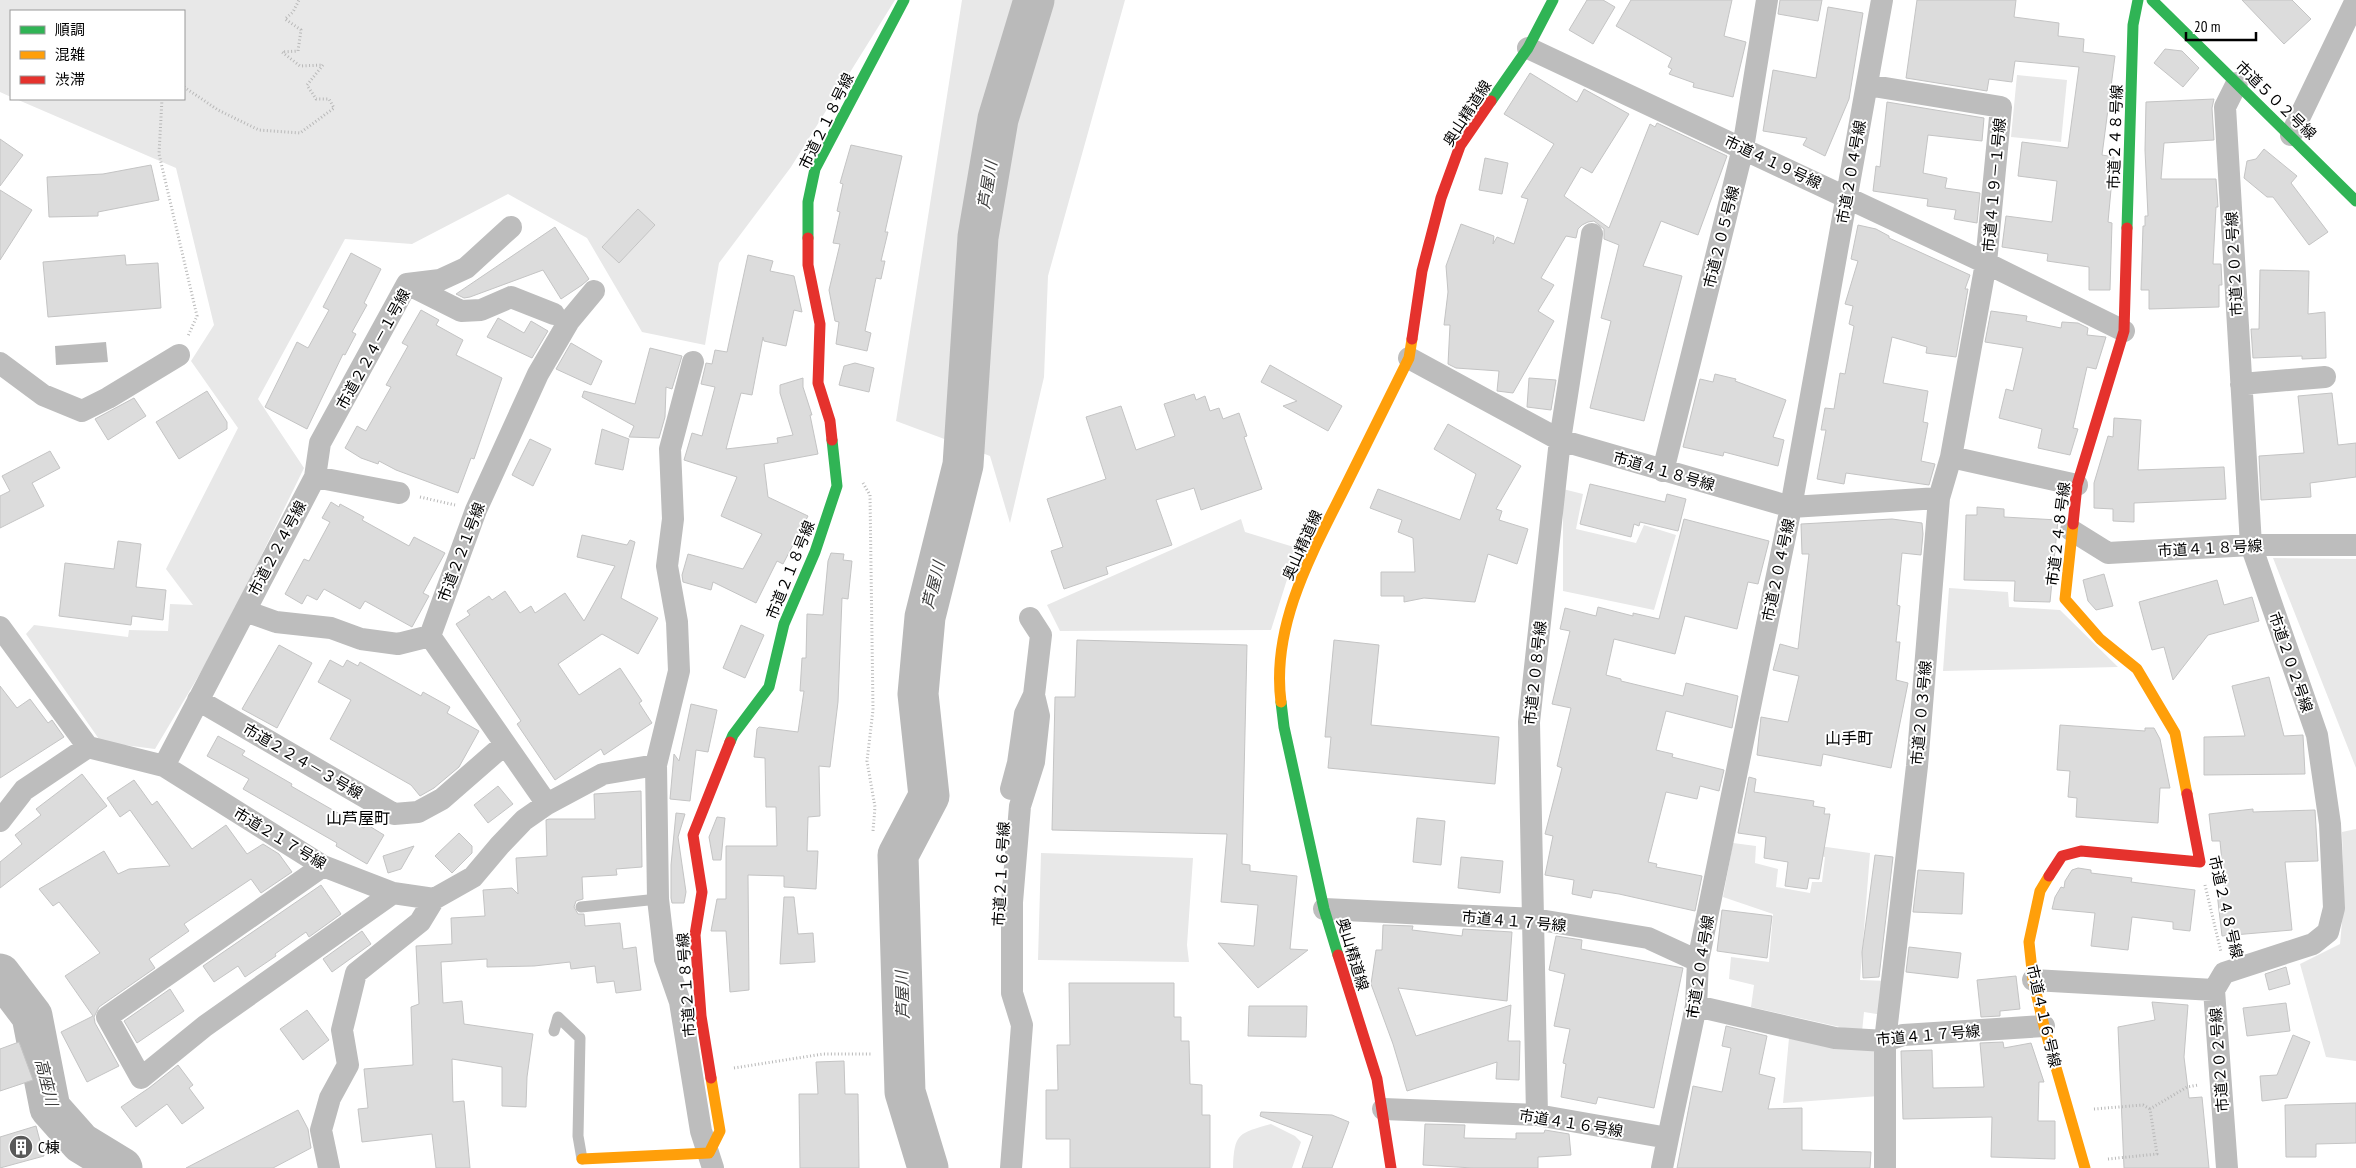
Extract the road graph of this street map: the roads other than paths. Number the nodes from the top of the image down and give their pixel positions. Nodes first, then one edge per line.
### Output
1 (904, 0) edge
2 (1553, 0) edge
3 (1767, 0) edge
4 (1882, 0) edge
5 (2138, 0) edge
6 (2152, 0) edge
7 (2356, 0) edge
8 (1528, 48) junction
9 (2237, 83) junction
10 (1866, 85) junction
11 (2290, 135) junction
12 (1743, 148) junction
13 (1846, 197) junction
14 (2356, 200) edge
15 (511, 227) dead end
16 (1592, 234) dead end
17 (1986, 262) junction
18 (410, 278) junction
19 (594, 291) dead end
20 (554, 314) dead end
21 (2124, 332) junction
22 (179, 355) road end
23 (1409, 358) junction
24 (693, 362) dead end
25 (0, 363) edge
26 (2325, 378) dead end
27 (2241, 384) junction
28 (1560, 440) junction
29 (1951, 457) junction
30 (1663, 471) junction
31 (315, 477) junction
32 (2077, 485) junction
33 (399, 493) road end
34 (1939, 498) junction
35 (1791, 507) junction
36 (2071, 530) junction
37 (2250, 545) junction
38 (2356, 545) edge
39 (244, 611) junction
40 (1030, 618) dead end
41 (0, 626) edge
42 (430, 636) junction
43 (198, 700) junction
44 (505, 744) junction
45 (88, 747) junction
46 (656, 765) junction
47 (164, 766) junction
48 (547, 804) junction
49 (0, 821) edge
50 (2200, 862) joint
51 (323, 866) junction
52 (393, 893) junction
53 (658, 899) junction
54 (434, 900) junction
55 (581, 907) dead end
56 (1324, 909) junction
57 (1534, 920) junction
58 (1698, 961) junction
59 (2033, 980) junction
60 (2220, 981) junction
61 (1696, 1006) junction
62 (2044, 1026) junction
63 (554, 1030) dead end
64 (1886, 1041) junction
65 (1383, 1109) junction
66 (1537, 1115) junction
67 (1668, 1138) junction
68 (582, 1159) joint
69 (711, 1160) edge
70 (2084, 1165) edge
71 (330, 1168) edge
72 (1011, 1168) edge
73 (1391, 1168) edge
74 (1662, 1168) edge
75 (1885, 1168) edge
76 (2227, 1168) edge

1 - 69 street, 市道２１８号線
2 - 8 street, 奥山精道線
3 - 12 street, 市道２０５号線
4 - 10 street, 市道２０４号線
5 - 21 street, 市道２４８号線
6 - 9 street, 市道５０２号線
7 - 11 street
8 - 12 street, 市道４１９号線
8 - 23 street, 奥山精道線
9 - 11 street, 市道５０２号線
9 - 27 street, 市道２０２号線
10 - 13 street, 市道２０４号線
10 - 17 street, 市道４１９－１号線
11 - 14 street, 市道５０２号線
12 - 13 street, 市道４１９号線
12 - 30 street, 市道２０５号線
13 - 17 street, 市道４１９号線
13 - 35 street, 市道２０４号線
15 - 18 street
16 - 28 street, 市道２０８号線
17 - 21 street, 市道４１９号線
17 - 29 street, 市道２０３号線
18 - 20 street, 市道２２４－１号線
18 - 31 street, 市道２２４－１号線
19 - 42 street, 市道２２１号線
21 - 32 street, 市道２４８号線
22 - 25 street
23 - 28 street, 市道４１８号線
23 - 56 street, 奥山精道線
24 - 46 street
26 - 27 street
27 - 37 street, 市道２０２号線
28 - 30 street, 市道４１８号線
28 - 57 street, 市道２０８号線
29 - 32 street
29 - 34 street, 市道２０３号線
30 - 35 street, 市道４１８号線
31 - 33 street
31 - 39 street, 市道２２４号線
32 - 36 street, 市道２４８号線
34 - 35 street, 市道４１８号線
34 - 64 street, 市道２０３号線
35 - 58 street, 市道２０４号線
36 - 37 street, 市道４１８号線
36 - 50 street, 市道２４８号線
37 - 38 street, 市道４１８号線
37 - 60 street, 市道２０２号線
39 - 42 street
39 - 43 street, 市道２２４号線
40 - 72 street, 市道２１６号線
41 - 45 street
42 - 44 street
43 - 44 street, 市道２２４－３号線
43 - 47 street, 市道２２４号線
44 - 48 street
45 - 47 street, 市道２１７号線
45 - 49 street
46 - 48 street
46 - 53 street
47 - 51 street, 市道２１７号線
48 - 54 street
50 - 59 street, 市道４１６号線
51 - 52 street, 市道２１７号線
51 - 52 street
52 - 54 street, 市道２１７号線
53 - 55 lane
53 - 69 street
54 - 71 street
56 - 57 street, 市道４１７号線
56 - 65 street, 奥山精道線
57 - 58 street, 市道４１７号線
57 - 66 street, 市道２０８号線
58 - 61 street, 市道２０４号線
59 - 60 street
59 - 62 street, 市道４１６号線
60 - 76 street, 市道２０２号線
61 - 64 street, 市道４１７号線
61 - 67 street, 市道２０４号線
62 - 64 street, 市道４１７号線
62 - 70 street, 市道４１６号線
63 - 68 lane
64 - 75 street, 市道２０３号線
65 - 66 street, 市道４１６号線
65 - 73 street, 奥山精道線
66 - 67 street, 市道４１６号線
67 - 74 street
68 - 69 street

